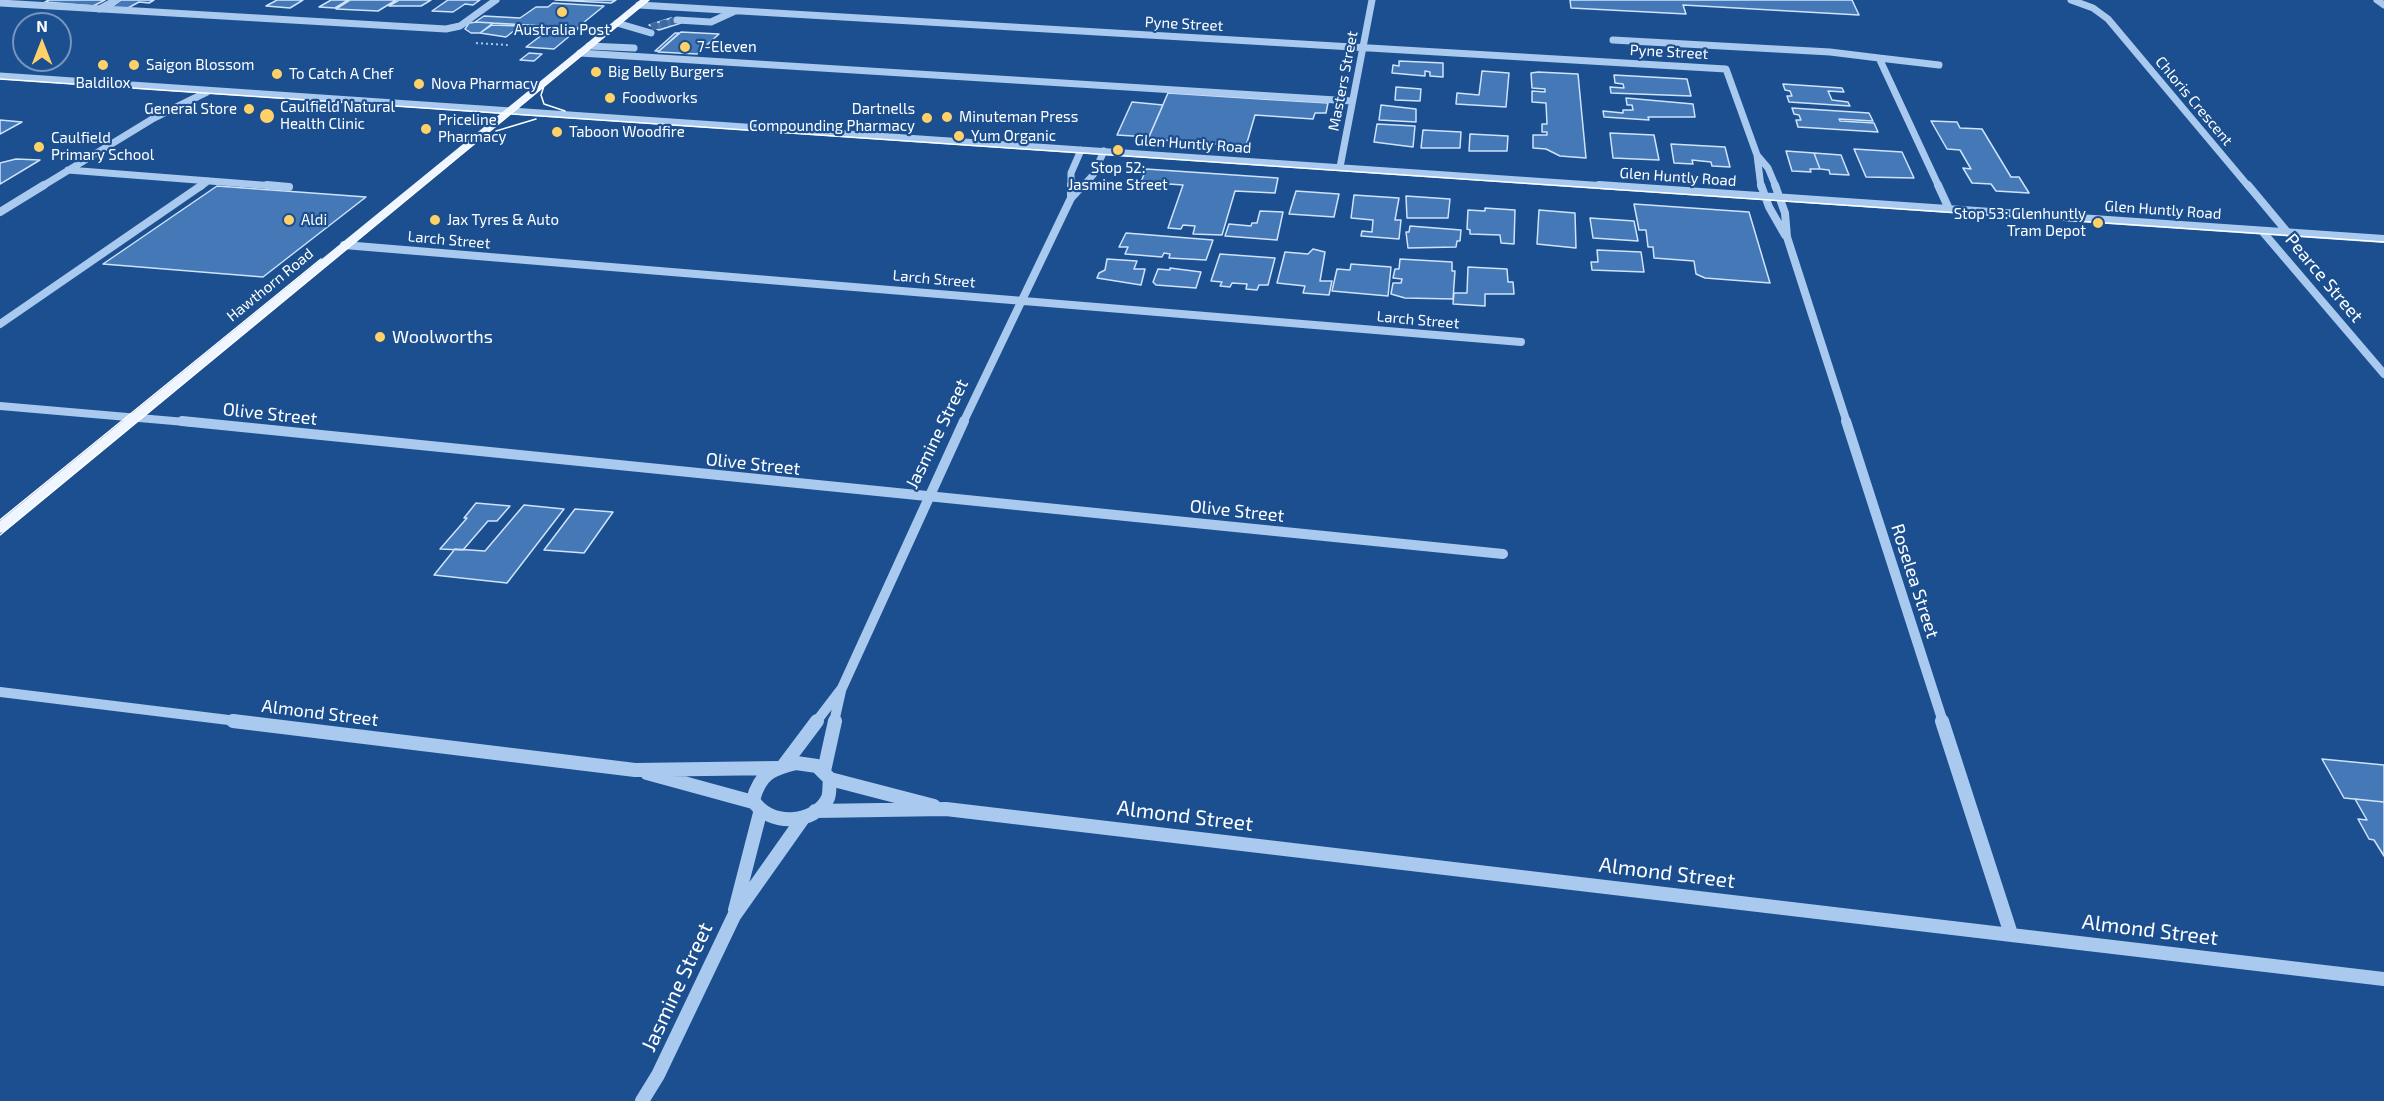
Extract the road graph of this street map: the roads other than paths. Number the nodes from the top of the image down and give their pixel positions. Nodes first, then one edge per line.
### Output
1 (117, 0) edge
2 (496, 0) edge
3 (1372, 0) edge
4 (2071, 0) edge
5 (2377, 0) edge
6 (642, 2) edge
7 (0, 3) edge
8 (2384, 5) edge
9 (99, 9) junction
10 (735, 10) junction
11 (677, 20) tunnel mouth
12 (616, 23) junction
13 (649, 30) tunnel mouth
14 (1613, 40) dead end
15 (590, 46) junction
16 (634, 48) dead end
17 (1363, 48) junction
18 (580, 53) junction
19 (1880, 58) junction
20 (1939, 65) dead end
21 (0, 76) edge
22 (191, 90) junction
23 (209, 91) junction
24 (1352, 101) junction
25 (509, 111) junction
26 (154, 118) junction
27 (1081, 150) junction
28 (1104, 151) junction
29 (1757, 155) junction
30 (1340, 167) junction
31 (68, 170) junction
32 (208, 181) junction
33 (289, 187) dead end
34 (1764, 196) junction
35 (1071, 198) junction
36 (1780, 198) junction
37 (1949, 209) junction
38 (0, 212) edge
39 (2262, 231) junction
40 (2288, 232) junction
41 (1786, 237) junction
42 (2384, 239) edge
43 (344, 245) junction
44 (1023, 300) junction
45 (0, 324) edge
46 (1521, 342) dead end
47 (2384, 374) edge
48 (0, 406) edge
49 (135, 418) junction
50 (928, 497) junction
51 (0, 528) edge
52 (1503, 554) dead end
53 (842, 688) junction
54 (0, 692) edge
55 (781, 766) junction
56 (635, 770) junction
57 (827, 775) junction
58 (757, 807) junction
59 (946, 809) junction
60 (809, 814) junction
61 (734, 916) junction
62 (2011, 934) junction
63 (2384, 979) edge
64 (658, 1075) junction
65 (642, 1101) edge
66 (650, 1101) edge

1 - 9 street
2 - 9 street
3 - 17 street, Masters Street
4 - 40 street, Chloris Crescent
5 - 8 street
6 - 10 street, Pyne Street
6 - 12 main road, Hawthorn Road
7 - 9 street
10 - 11 street
10 - 17 street, Pyne Street
12 - 13 street
12 - 15 main road, Hawthorn Road
14 - 19 street
15 - 16 street
15 - 18 main road, Hawthorn Road
17 - 24 street, Masters Street
17 - 29 street, Pyne Street
18 - 24 street
18 - 25 main road, Hawthorn Road
19 - 20 street
19 - 37 street
21 - 22 street, Glen Huntly Road
22 - 23 street, Glen Huntly Road
22 - 26 street
23 - 25 street, Glen Huntly Road
23 - 26 street
24 - 30 street, Masters Street
25 - 27 street, Glen Huntly Road
25 - 43 main road, Hawthorn Road
26 - 31 street
27 - 28 street, Glen Huntly Road
27 - 35 street, Jasmine Street
28 - 30 street, Glen Huntly Road
28 - 35 street, Jasmine Street
29 - 34 street, Roselea Street
29 - 36 street, Roselea Street
30 - 34 street, Glen Huntly Road
31 - 32 street
31 - 38 street
32 - 33 street
32 - 45 street
34 - 36 street, Glen Huntly Road
34 - 41 street, Roselea Street
35 - 44 street, Jasmine Street
36 - 37 street, Glen Huntly Road
36 - 41 street, Roselea Street
37 - 39 street, Glen Huntly Road
39 - 40 street, Glen Huntly Road
39 - 47 street, Pearce Street
40 - 42 street, Glen Huntly Road
41 - 62 street, Roselea Street
43 - 44 street, Larch Street
43 - 49 main road, Hawthorn Road
44 - 46 street, Larch Street
44 - 50 street, Jasmine Street
48 - 49 street, Olive Street
49 - 50 street, Olive Street
49 - 51 main road, Hawthorn Road
50 - 52 street, Olive Street
50 - 53 street, Jasmine Street
53 - 55 street, Jasmine Street
53 - 57 street, Jasmine Street
54 - 56 street, Almond Street
55 - 56 street, Almond Street
55 - 57 street
55 - 58 street
56 - 58 street, Almond Street
57 - 59 street, Almond Street
57 - 60 street
58 - 60 street
58 - 61 street, Jasmine Street
59 - 60 street, Almond Street
59 - 62 street, Almond Street
60 - 61 street, Jasmine Street
61 - 64 street, Jasmine Street
62 - 63 street, Almond Street
64 - 65 street, Jasmine Street
64 - 66 street, Jasmine Street

